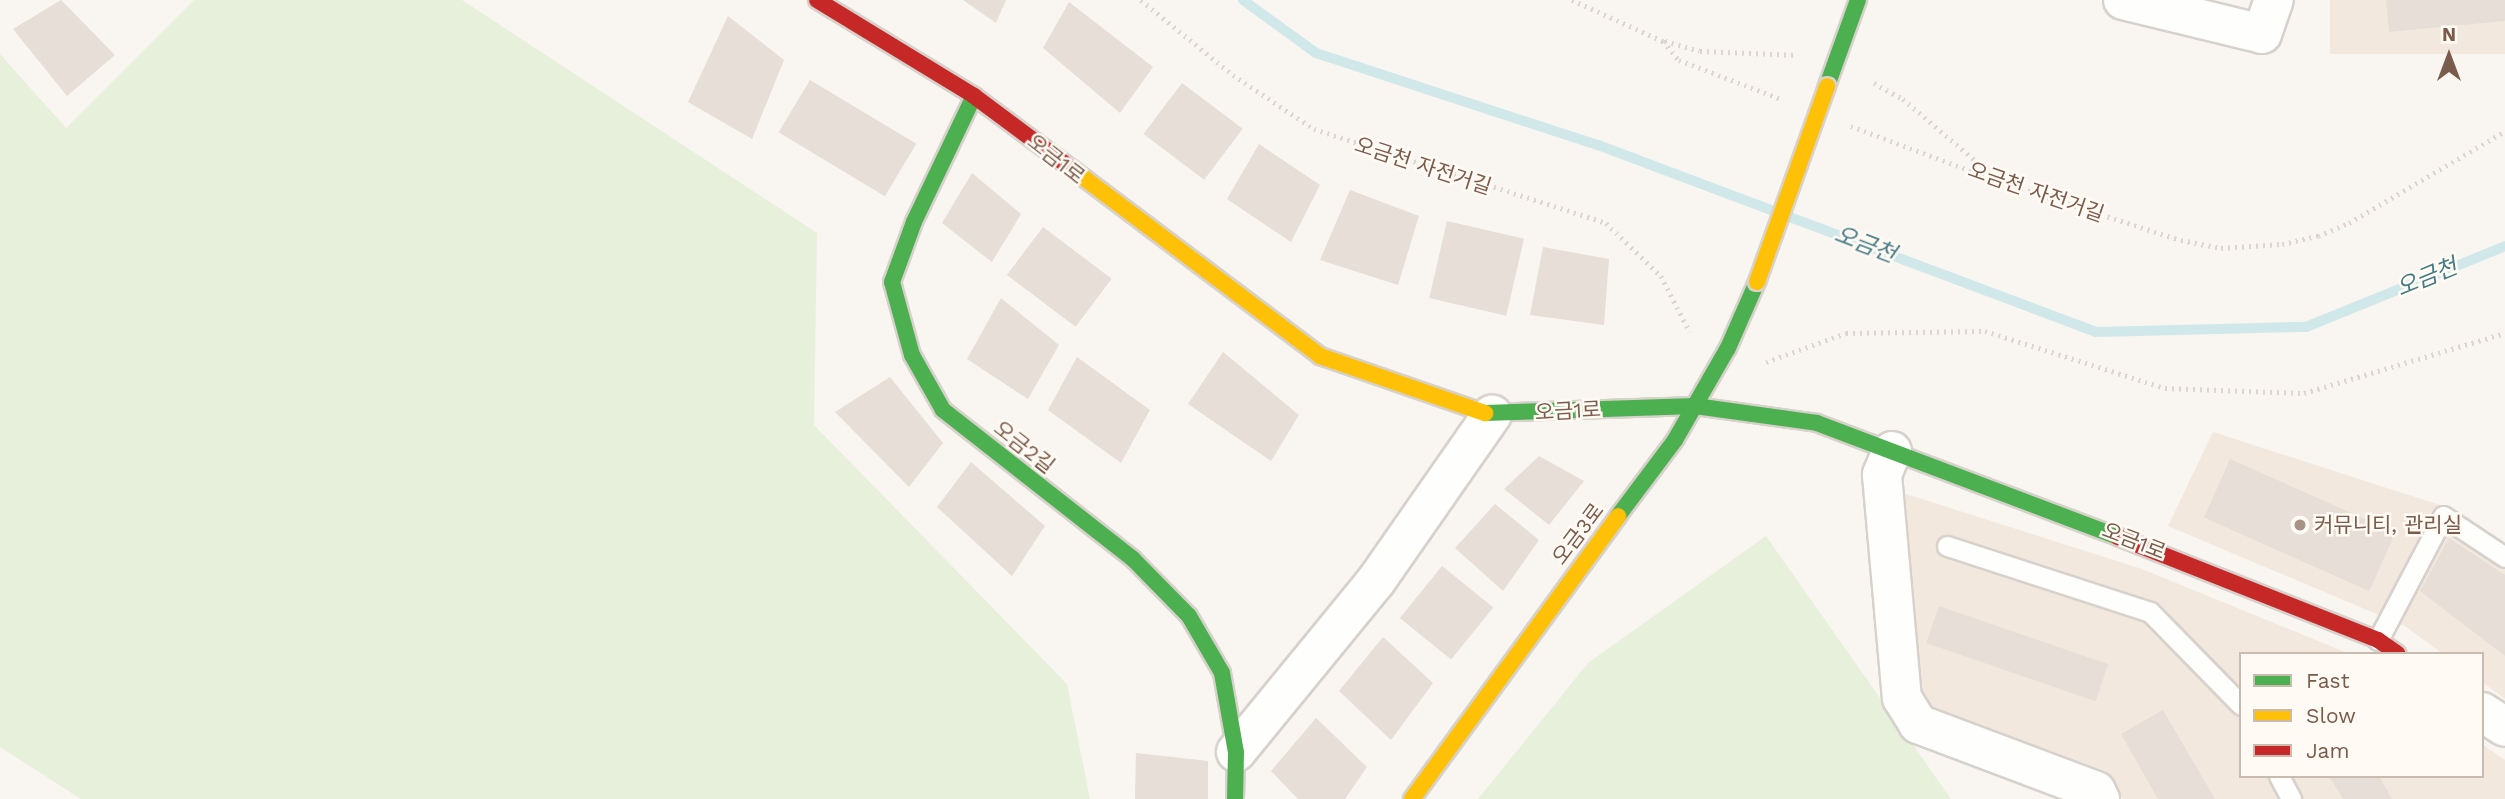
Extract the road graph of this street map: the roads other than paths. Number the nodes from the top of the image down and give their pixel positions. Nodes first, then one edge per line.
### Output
1 (817, 0) edge
2 (1858, 0) edge
3 (2123, 0) edge
4 (2274, 0) edge
5 (974, 96) junction
6 (1695, 406) junction
7 (1492, 415) junction
8 (1892, 451) junction
9 (1947, 546) dead end
10 (2505, 556) edge
11 (2378, 640) junction
12 (2395, 652) edge
13 (2239, 703) edge
14 (2484, 713) edge
15 (2505, 727) edge
16 (1236, 752) junction
17 (2279, 778) edge
18 (1235, 799) edge
19 (1412, 799) edge
20 (2100, 799) edge
21 (2291, 799) edge

1 - 5 street, 오금1로
2 - 6 street, 오금3로, bridge
3 - 4 street
5 - 7 street, 오금1로
5 - 16 street, 오금2길
6 - 7 street, 오금1로
6 - 8 street, 오금1로
6 - 19 street, 오금3로
7 - 16 street
8 - 11 street, 오금1로
8 - 20 street
9 - 13 lane
10 - 11 lane
11 - 12 street, 오금1로
14 - 15 street
16 - 18 street, 오금2길
17 - 21 lane

